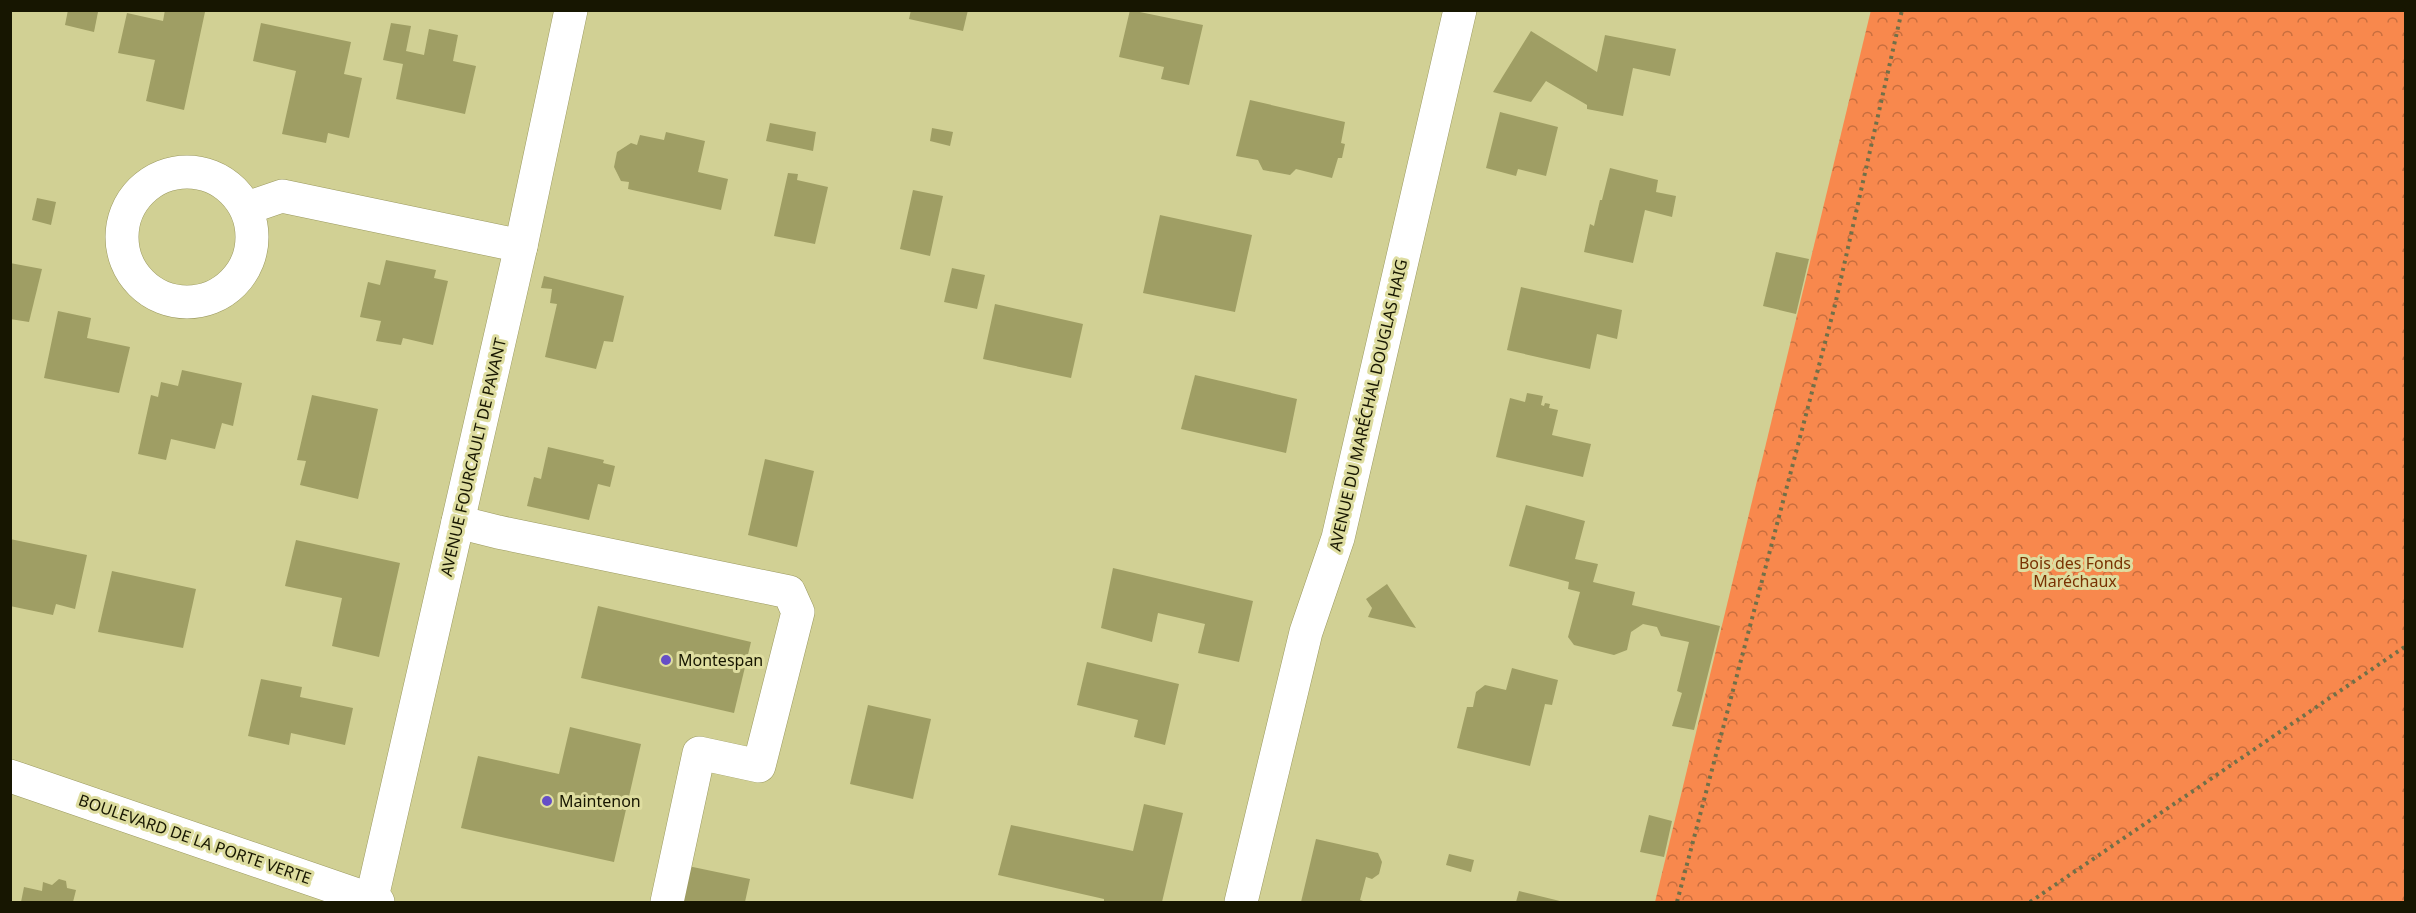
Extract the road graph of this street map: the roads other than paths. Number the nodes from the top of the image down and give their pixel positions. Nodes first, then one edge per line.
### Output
1 (571, 10) edge
2 (1460, 10) edge
3 (247, 208) dead end
4 (521, 246) junction
5 (459, 522) junction
6 (10, 776) edge
7 (374, 902) edge
8 (667, 903) edge
9 (1241, 903) edge

1 - 4 street, AVENUE FOURCAULT DE PAVANT
2 - 9 street, AVENUE DU MARÉCHAL DOUGLAS HAIG
3 - 4 street
4 - 5 street, AVENUE FOURCAULT DE PAVANT
5 - 7 street, AVENUE FOURCAULT DE PAVANT
5 - 8 street
6 - 7 street, BOULEVARD DE LA PORTE VERTE

